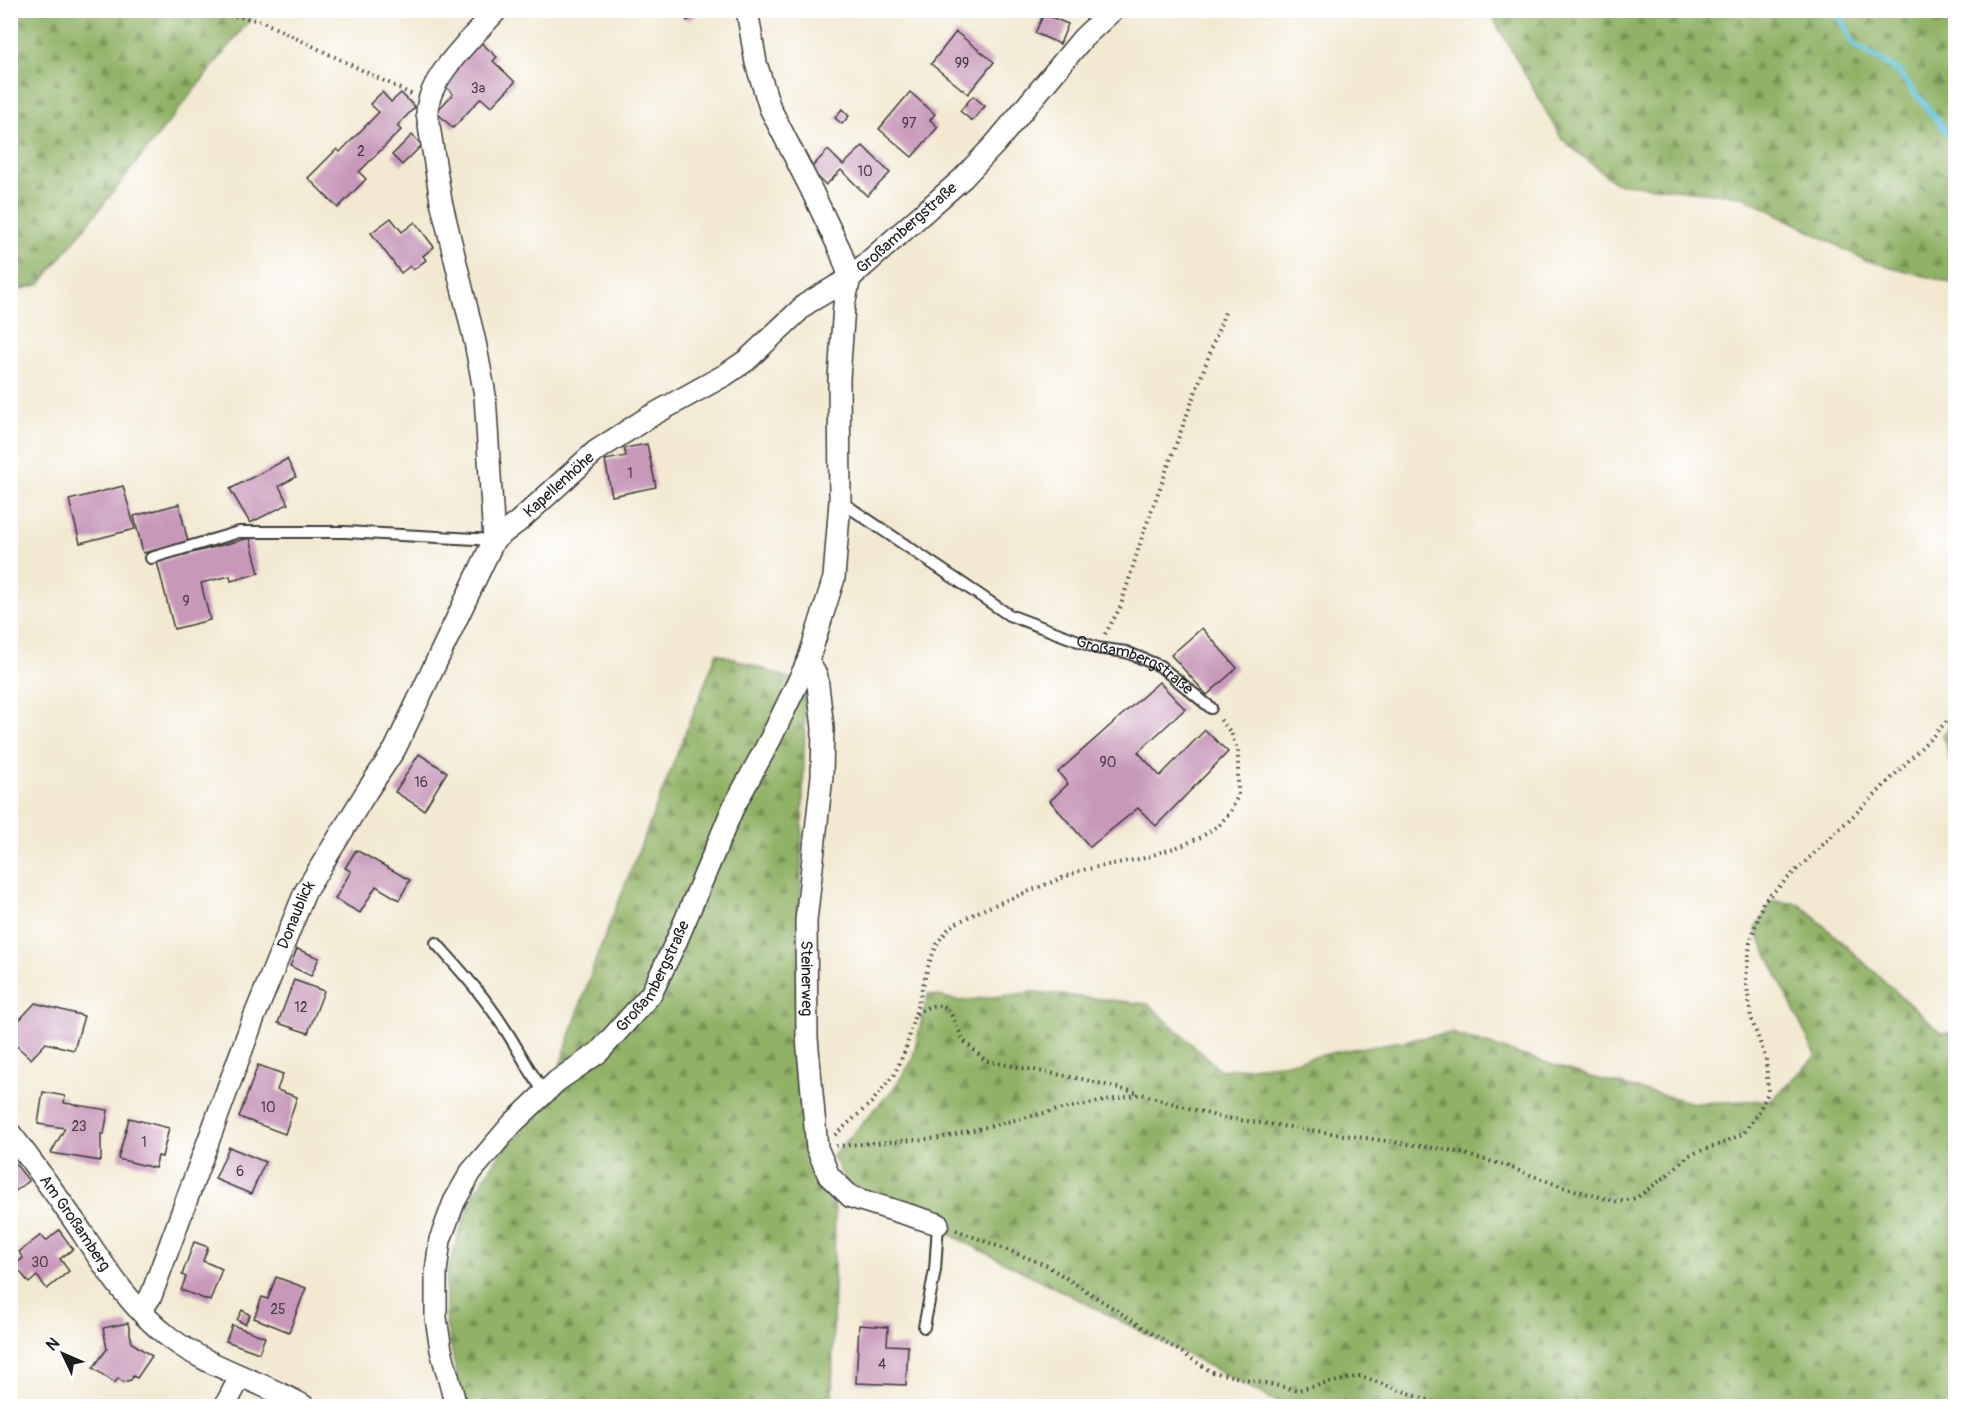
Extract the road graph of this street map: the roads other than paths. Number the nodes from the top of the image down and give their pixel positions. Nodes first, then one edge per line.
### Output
1 (497, 10) edge
2 (747, 10) edge
3 (1113, 10) edge
4 (850, 278) junction
5 (840, 501) junction
6 (494, 540) junction
7 (151, 558) dead end
8 (808, 661) junction
9 (1211, 708) road end
10 (436, 943) dead end
11 (545, 1093) junction
12 (10, 1133) edge
13 (938, 1224) joint
14 (141, 1311) junction
15 (924, 1327) dead end
16 (240, 1377) junction
17 (225, 1407) edge
18 (304, 1407) edge
19 (456, 1407) edge

1 - 6 street
2 - 4 street
3 - 4 street, Großambergstraße
4 - 5 street, Großambergstraße
4 - 6 street, Kapellenhöhe
5 - 8 street, Großambergstraße
5 - 9 lane, Großambergstraße
6 - 7 lane
6 - 14 street, Donaublick
8 - 11 street, Großambergstraße
8 - 13 street, Steinerweg
10 - 11 lane
11 - 19 street, Großambergstraße
12 - 14 street, Am Großamberg
13 - 15 lane
14 - 16 street, Am Großamberg
16 - 17 street
16 - 18 street, Am Großamberg

